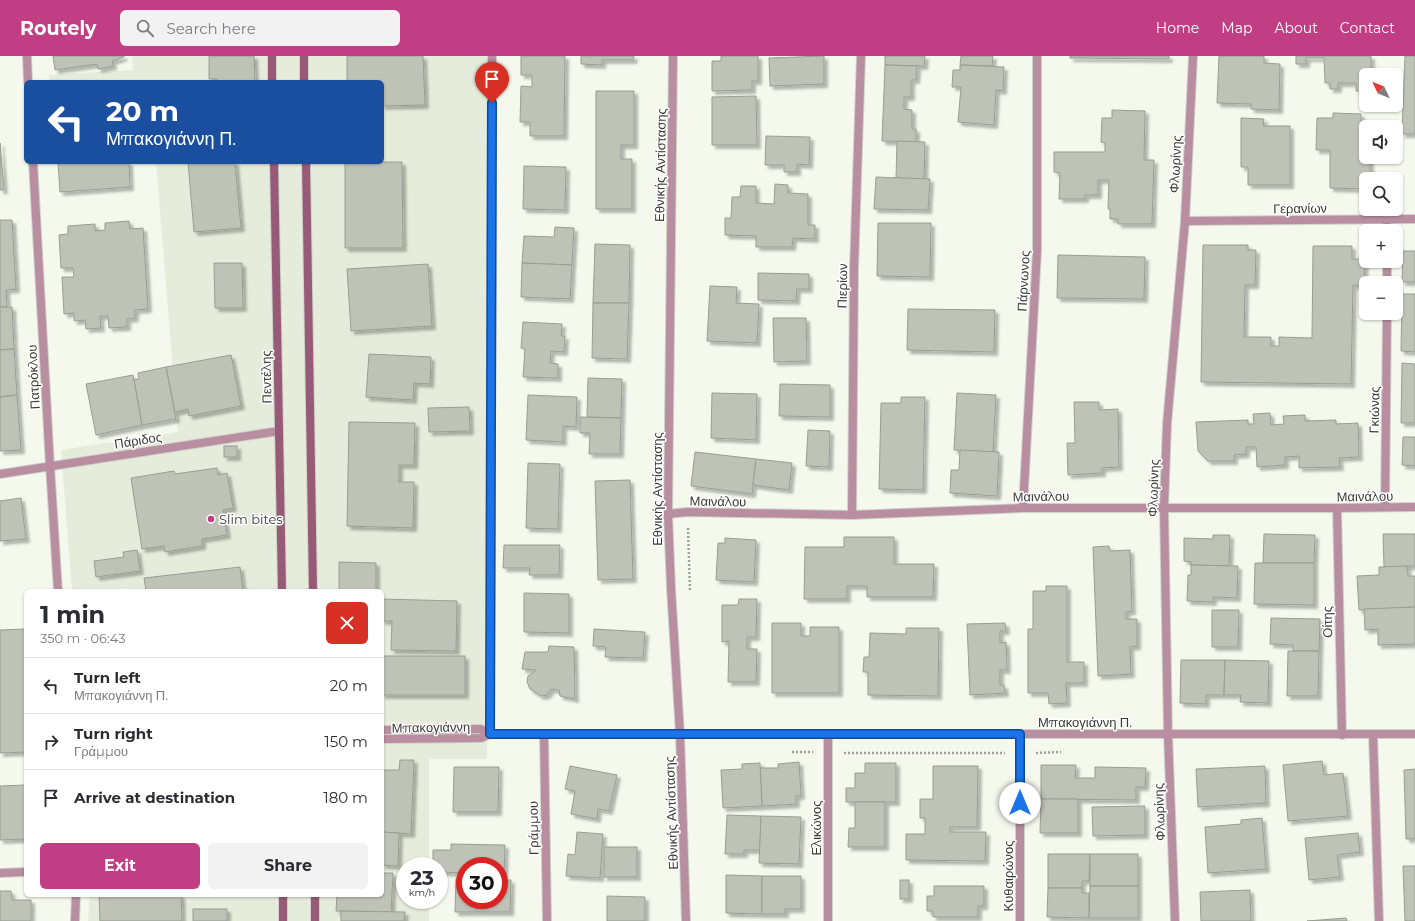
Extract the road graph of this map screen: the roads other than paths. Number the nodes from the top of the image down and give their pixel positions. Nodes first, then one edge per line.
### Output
1 (27, 56) edge
2 (272, 56) edge
3 (304, 56) edge
4 (492, 56) edge
5 (673, 56) edge
6 (861, 56) edge
7 (1037, 56) edge
8 (1193, 56) edge
9 (28, 80) edge
10 (272, 80) edge
11 (304, 80) edge
12 (33, 164) edge
13 (274, 164) edge
14 (306, 164) edge
15 (1387, 219) junction
16 (1415, 219) edge
17 (1185, 221) junction
18 (1387, 224) edge
19 (1386, 320) edge
20 (279, 431) junction
21 (50, 466) junction
22 (0, 474) edge
23 (1164, 507) junction
24 (1385, 507) junction
25 (1415, 507) edge
26 (1023, 508) junction
27 (1337, 508) junction
28 (668, 514) junction
29 (852, 515) junction
30 (58, 589) edge
31 (282, 589) edge
32 (313, 589) edge
33 (384, 730) edge
34 (490, 734) junction
35 (544, 734) junction
36 (680, 734) junction
37 (828, 734) junction
38 (1020, 734) junction
39 (1168, 734) junction
40 (1342, 734) junction
41 (1373, 734) junction
42 (1415, 734) edge
43 (384, 739) edge
44 (24, 872) edge
45 (0, 873) edge
46 (76, 897) edge
47 (283, 897) edge
48 (315, 897) edge
49 (75, 921) edge
50 (283, 921) edge
51 (315, 921) edge
52 (547, 921) edge
53 (686, 921) edge
54 (828, 921) edge
55 (1020, 921) edge
56 (1175, 921) edge
57 (1380, 921) edge

1 - 9 street
2 - 10 main road
3 - 11 main road
4 - 34 street
5 - 28 street, Εθνικής Αντίστασης
6 - 29 street, Πιερίων
7 - 26 street, Πάρνωνος
8 - 17 street, Φλωρίνης
12 - 21 street, Πατρόκλου
13 - 20 main road, Πεντέλης
14 - 32 main road
15 - 16 street, Γερανίων
15 - 17 street, Γερανίων
15 - 18 street
17 - 23 street, Φλωρίνης
19 - 24 street, Γκιώνας
20 - 21 street, Πάριδος
20 - 31 main road, Πεντέλης
21 - 22 street, Πάριδος
21 - 30 street, Πατρόκλου
23 - 26 street, Μαινάλου
23 - 27 street, Μαινάλου
23 - 39 street, Φλωρίνης
24 - 25 street, Μαινάλου
24 - 27 street, Μαινάλου
26 - 29 street, Μαινάλου
27 - 40 street, Οίτης
28 - 29 street, Μαινάλου
28 - 36 street, Εθνικής Αντίστασης
33 - 34 street, Μπακογιάννη
34 - 35 street, Μπακογιάννη Π.
34 - 43 street, Μπακογιάννη
35 - 36 street, Μπακογιάννη Π.
35 - 52 street, Γράμμου
36 - 37 street, Μπακογιάννη Π.
36 - 53 street, Εθνικής Αντίστασης
37 - 38 street, Μπακογιάννη Π.
37 - 54 street, Ελικώνος
38 - 39 street, Μπακογιάννη Π.
38 - 55 street, Κυθαιρώνος
39 - 40 street, Μπακογιάννη Π.
39 - 56 street, Φλωρίνης
40 - 41 street, Μπακογιάννη Π.
41 - 42 street, Μπακογιάννη Π.
41 - 57 street
44 - 45 street
46 - 49 street
47 - 50 main road
48 - 51 main road

